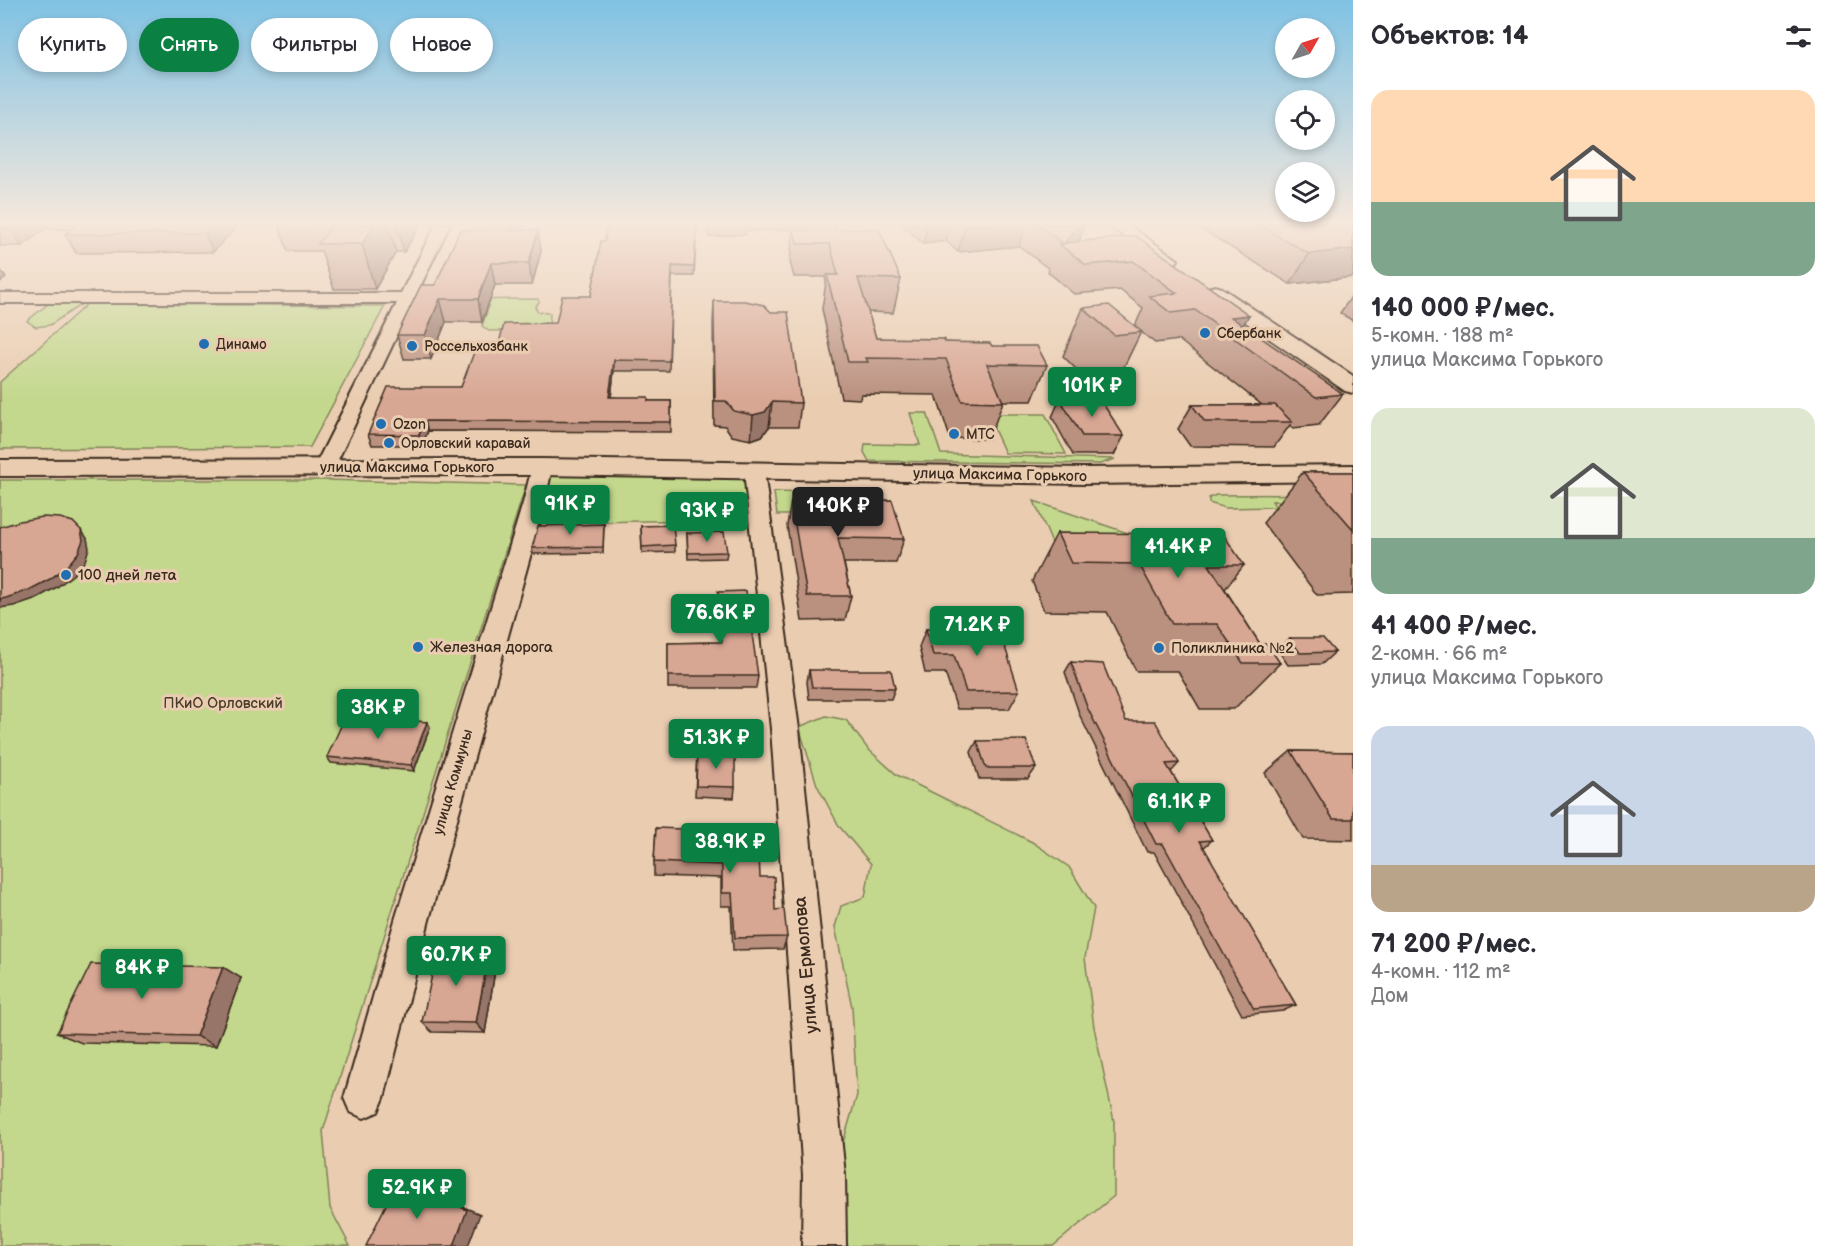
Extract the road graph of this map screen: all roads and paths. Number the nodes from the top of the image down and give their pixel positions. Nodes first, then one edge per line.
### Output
1 (415, 282) edge
2 (1201, 282) edge
3 (0, 298) edge
4 (408, 298) junction
5 (1353, 386) edge
6 (325, 466) junction
7 (542, 467) junction
8 (0, 468) edge
9 (754, 471) junction
10 (1353, 473) edge
11 (364, 1098) dead end
12 (824, 1246) edge

1 - 4 street
2 - 5 main road
3 - 4 street
4 - 6 street
6 - 7 main road, улица Максима Горького
6 - 8 main road, улица Максима Горького
7 - 9 main road, улица Максима Горького
7 - 11 street, улица Коммуны
9 - 10 main road, улица Максима Горького
9 - 12 street, улица Ермолова

